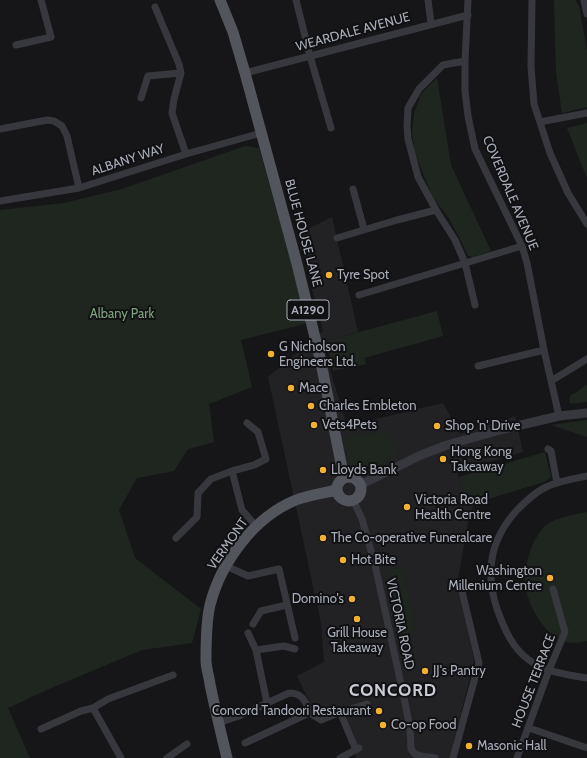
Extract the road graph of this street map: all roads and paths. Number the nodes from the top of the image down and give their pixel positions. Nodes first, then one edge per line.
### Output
1 (41, 0) edge
2 (220, 0) edge
3 (296, 0) edge
4 (428, 0) edge
5 (468, 0) edge
6 (532, 0) edge
7 (584, 0) edge
8 (155, 7) dead end
9 (587, 14) edge
10 (468, 15) junction
11 (431, 23) junction
12 (16, 45) dead end
13 (310, 56) junction
14 (465, 61) junction
15 (246, 73) junction
16 (181, 74) junction
17 (141, 98) dead end
18 (587, 113) edge
19 (540, 122) junction
20 (331, 128) dead end
21 (0, 129) edge
22 (261, 133) junction
23 (186, 154) junction
24 (79, 188) junction
25 (353, 189) dead end
26 (0, 201) edge
27 (436, 210) junction
28 (587, 224) edge
29 (364, 229) junction
30 (337, 238) dead end
31 (522, 246) junction
32 (465, 263) junction
33 (359, 295) dead end
34 (475, 305) dead end
35 (544, 350) junction
36 (587, 359) edge
37 (478, 366) dead end
38 (550, 380) junction
39 (587, 413) edge
40 (559, 416) junction
41 (247, 423) dead end
42 (548, 449) dead end
43 (232, 471) junction
44 (587, 476) edge
45 (344, 478) junction
46 (557, 483) junction
47 (360, 485) junction
48 (337, 490) junction
49 (353, 500) junction
50 (256, 526) junction
51 (176, 538) dead end
52 (226, 566) junction
53 (553, 589) dead end
54 (462, 591) dead end
55 (287, 605) junction
56 (253, 624) dead end
57 (248, 633) dead end
58 (295, 638) dead end
59 (295, 649) dead end
60 (256, 650) junction
61 (549, 670) junction
62 (173, 675) dead end
63 (587, 678) edge
64 (267, 703) junction
65 (368, 704) dead end
66 (93, 708) junction
67 (308, 712) junction
68 (340, 712) junction
69 (218, 723) junction
70 (529, 728) junction
71 (41, 729) dead end
72 (245, 743) dead end
73 (187, 744) dead end
74 (587, 748) edge
75 (355, 752) edge
76 (414, 756) edge
77 (121, 758) edge
78 (167, 758) edge
79 (227, 758) edge
80 (340, 758) edge
81 (434, 758) edge
82 (453, 758) edge
83 (517, 758) edge

1 - 12 street
2 - 15 main road, BLUE HOUSE LANE / A1290
3 - 13 street
4 - 11 street
5 - 10 street, COVERDALE AVENUE
6 - 19 street
7 - 9 street
8 - 16 street
10 - 11 street, WEARDALE AVENUE
10 - 14 street, COVERDALE AVENUE
11 - 13 street, WEARDALE AVENUE
13 - 15 street, WEARDALE AVENUE
13 - 20 street
14 - 27 street
14 - 31 street, COVERDALE AVENUE
15 - 22 main road, BLUE HOUSE LANE / A1290
16 - 17 street
16 - 23 street
18 - 19 street
19 - 28 street
21 - 24 street
22 - 23 street, ALBANY WAY
22 - 45 main road, BLUE HOUSE LANE / A1290
23 - 24 street, ALBANY WAY
24 - 26 street, ALBANY WAY
25 - 29 street
27 - 29 street
27 - 32 street
29 - 30 street
31 - 32 street
31 - 35 street, COVERDALE AVENUE
32 - 33 street
32 - 34 street
35 - 37 street
35 - 38 street, COVERDALE AVENUE
36 - 38 street
38 - 40 street, COVERDALE AVENUE
39 - 40 street
40 - 47 street
41 - 43 street
42 - 46 street
43 - 50 street
43 - 51 street
44 - 46 street
45 - 47 main road
45 - 48 main road
46 - 61 street
47 - 49 main road
48 - 49 main road
48 - 50 main road, VERMONT
49 - 76 street, VICTORIA ROAD
50 - 52 main road, VERMONT
52 - 55 street
52 - 69 main road, VERMONT
53 - 61 street, HOUSE TERRACE
54 - 82 street
55 - 56 street
55 - 58 street
57 - 60 street
59 - 60 street
60 - 64 street
61 - 63 street
61 - 70 street, HOUSE TERRACE
62 - 66 street
64 - 67 street
64 - 69 street
65 - 68 street
66 - 71 street
66 - 77 street
67 - 68 street
67 - 72 street
68 - 75 street
69 - 79 main road, VERMONT
70 - 74 street
70 - 83 street, HOUSE TERRACE
73 - 78 street
75 - 80 street
76 - 81 street

